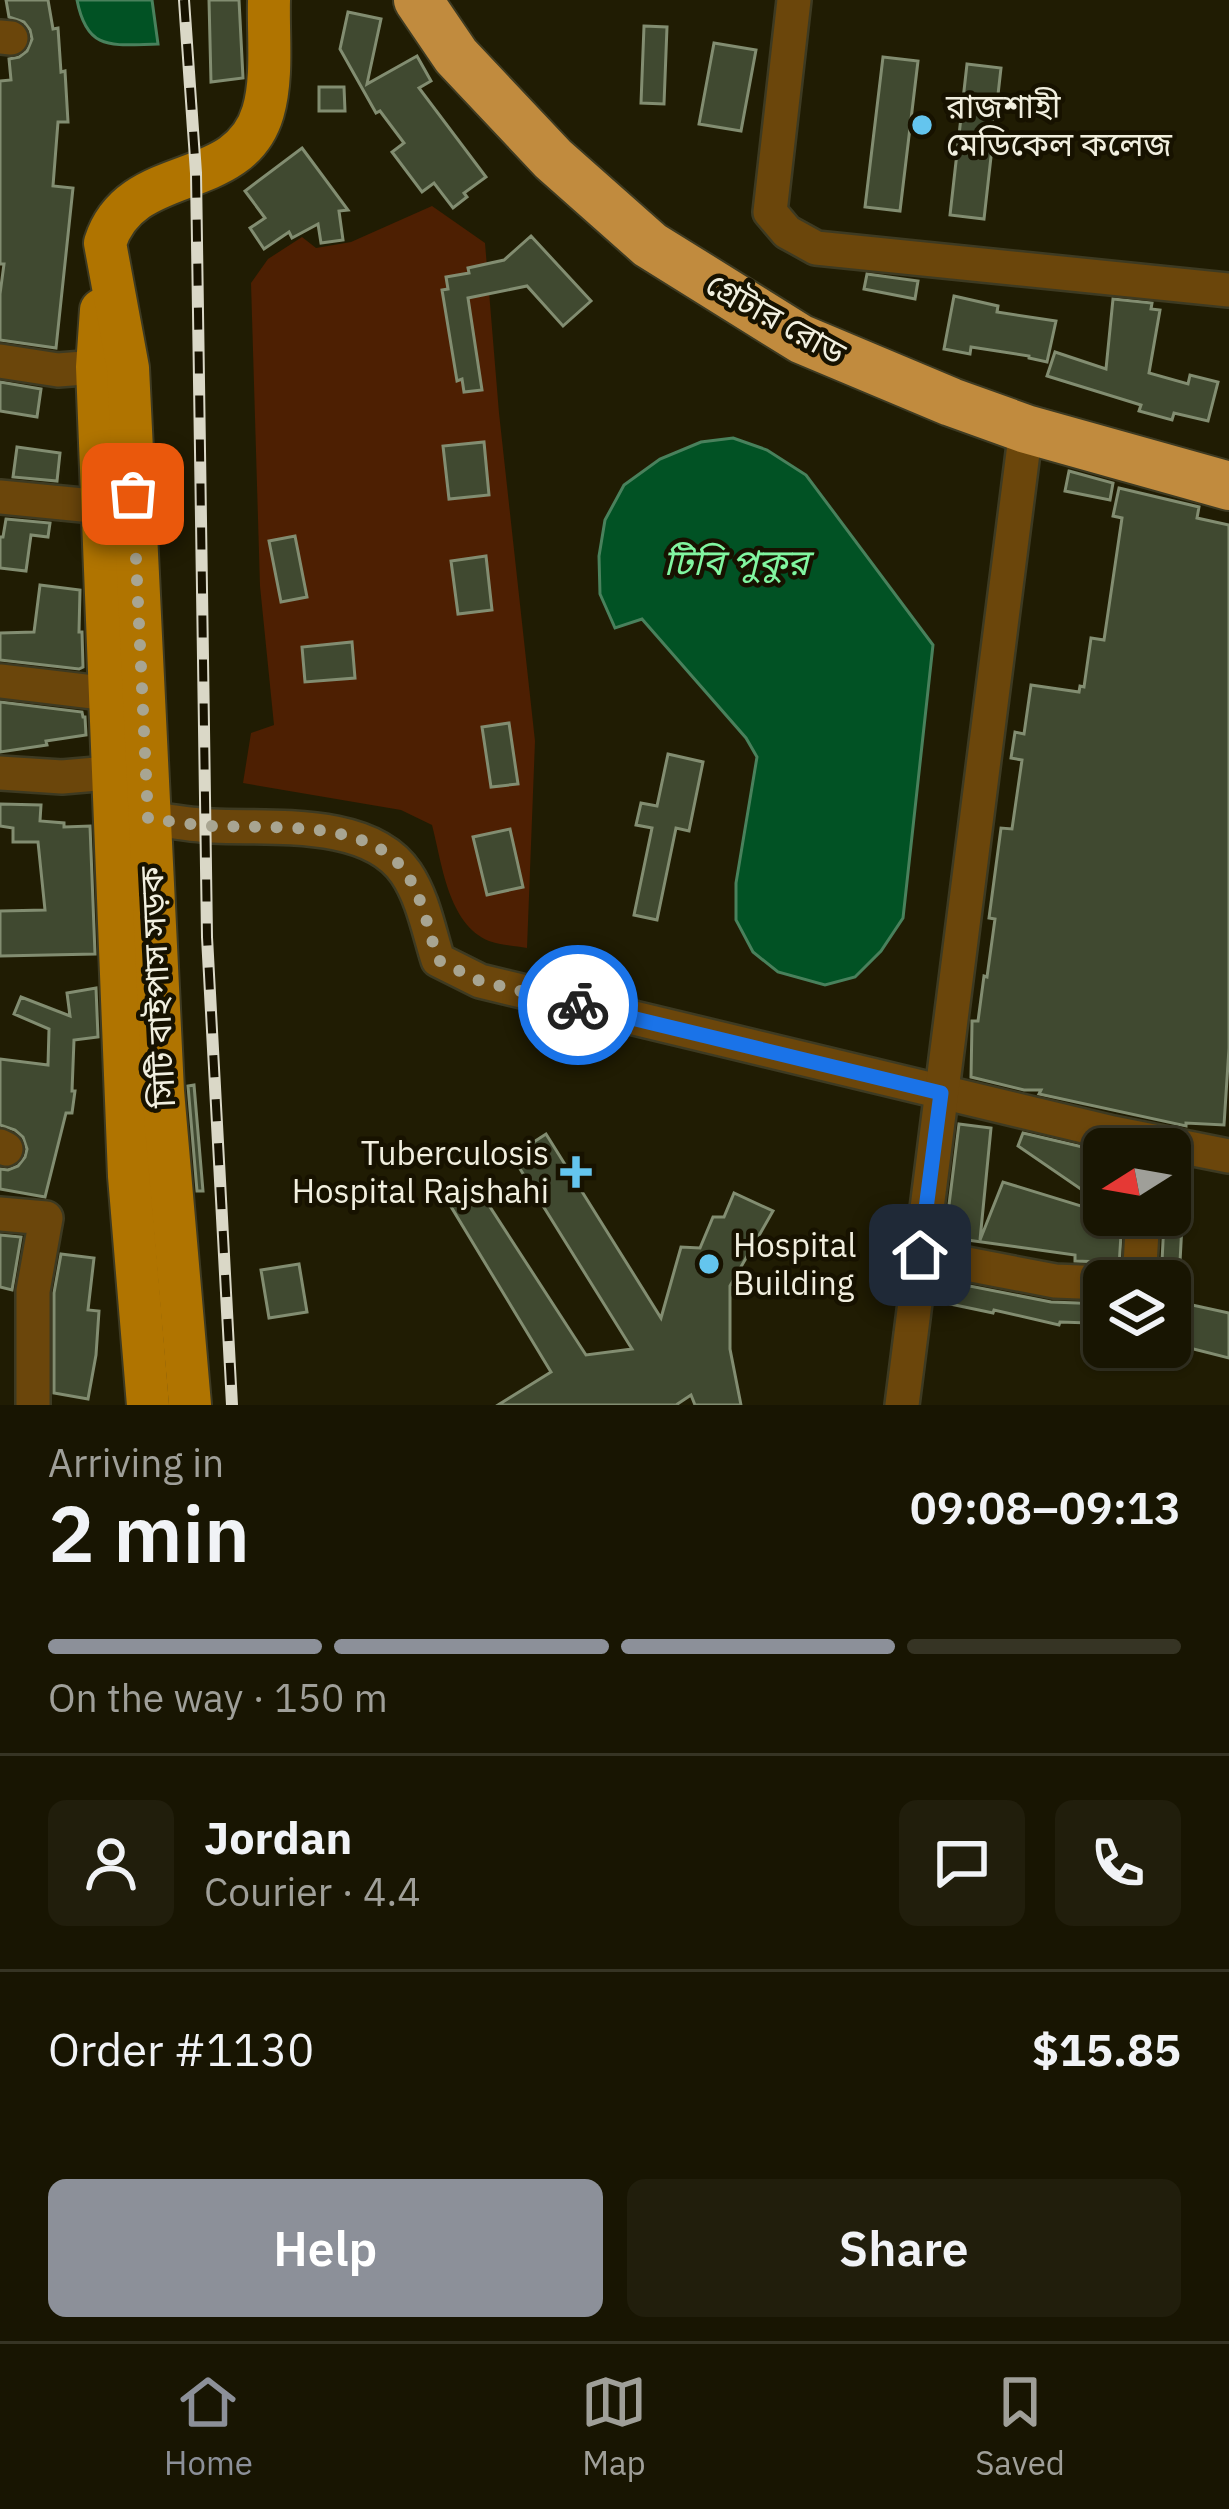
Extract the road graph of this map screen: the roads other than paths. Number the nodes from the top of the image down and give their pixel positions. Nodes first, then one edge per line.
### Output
1 (418, 0) edge
2 (444, 0) edge
3 (794, 0) edge
4 (269, 3) edge
5 (105, 243) junction
6 (1229, 290) edge
7 (0, 361) edge
8 (97, 367) junction
9 (1026, 429) junction
10 (1178, 462) junction
11 (1229, 467) edge
12 (1229, 486) edge
13 (0, 497) edge
14 (103, 508) junction
15 (0, 681) edge
16 (110, 694) junction
17 (130, 771) junction
18 (0, 773) edge
19 (148, 818) junction
20 (941, 1093) junction
21 (1083, 1129) edge
22 (1191, 1151) edge
23 (1229, 1156) edge
24 (0, 1214) edge
25 (920, 1255) junction
26 (1083, 1282) edge
27 (33, 1405) edge
28 (148, 1405) edge
29 (190, 1405) edge
30 (902, 1405) edge

1 - 9 highway, গ্রেটার রোড
2 - 10 highway, গ্রেটার রোড
3 - 6 street
4 - 5 main road
5 - 8 main road
5 - 17 main road, সিটি বাইপাস সড়ক
7 - 8 street
8 - 14 main road
9 - 10 highway, গ্রেটার রোড
9 - 20 street
10 - 11 highway, গ্রেটার রোড
10 - 12 highway, গ্রেটার রোড
13 - 14 street
14 - 16 main road
15 - 16 street
16 - 17 main road
17 - 18 street
17 - 19 main road, সিটি বাইপাস সড়ক
17 - 28 main road
19 - 20 street
19 - 29 main road, সিটি বাইপাস সড়ক
20 - 21 street
20 - 25 street
22 - 23 street
24 - 27 street
25 - 26 street
25 - 30 street

